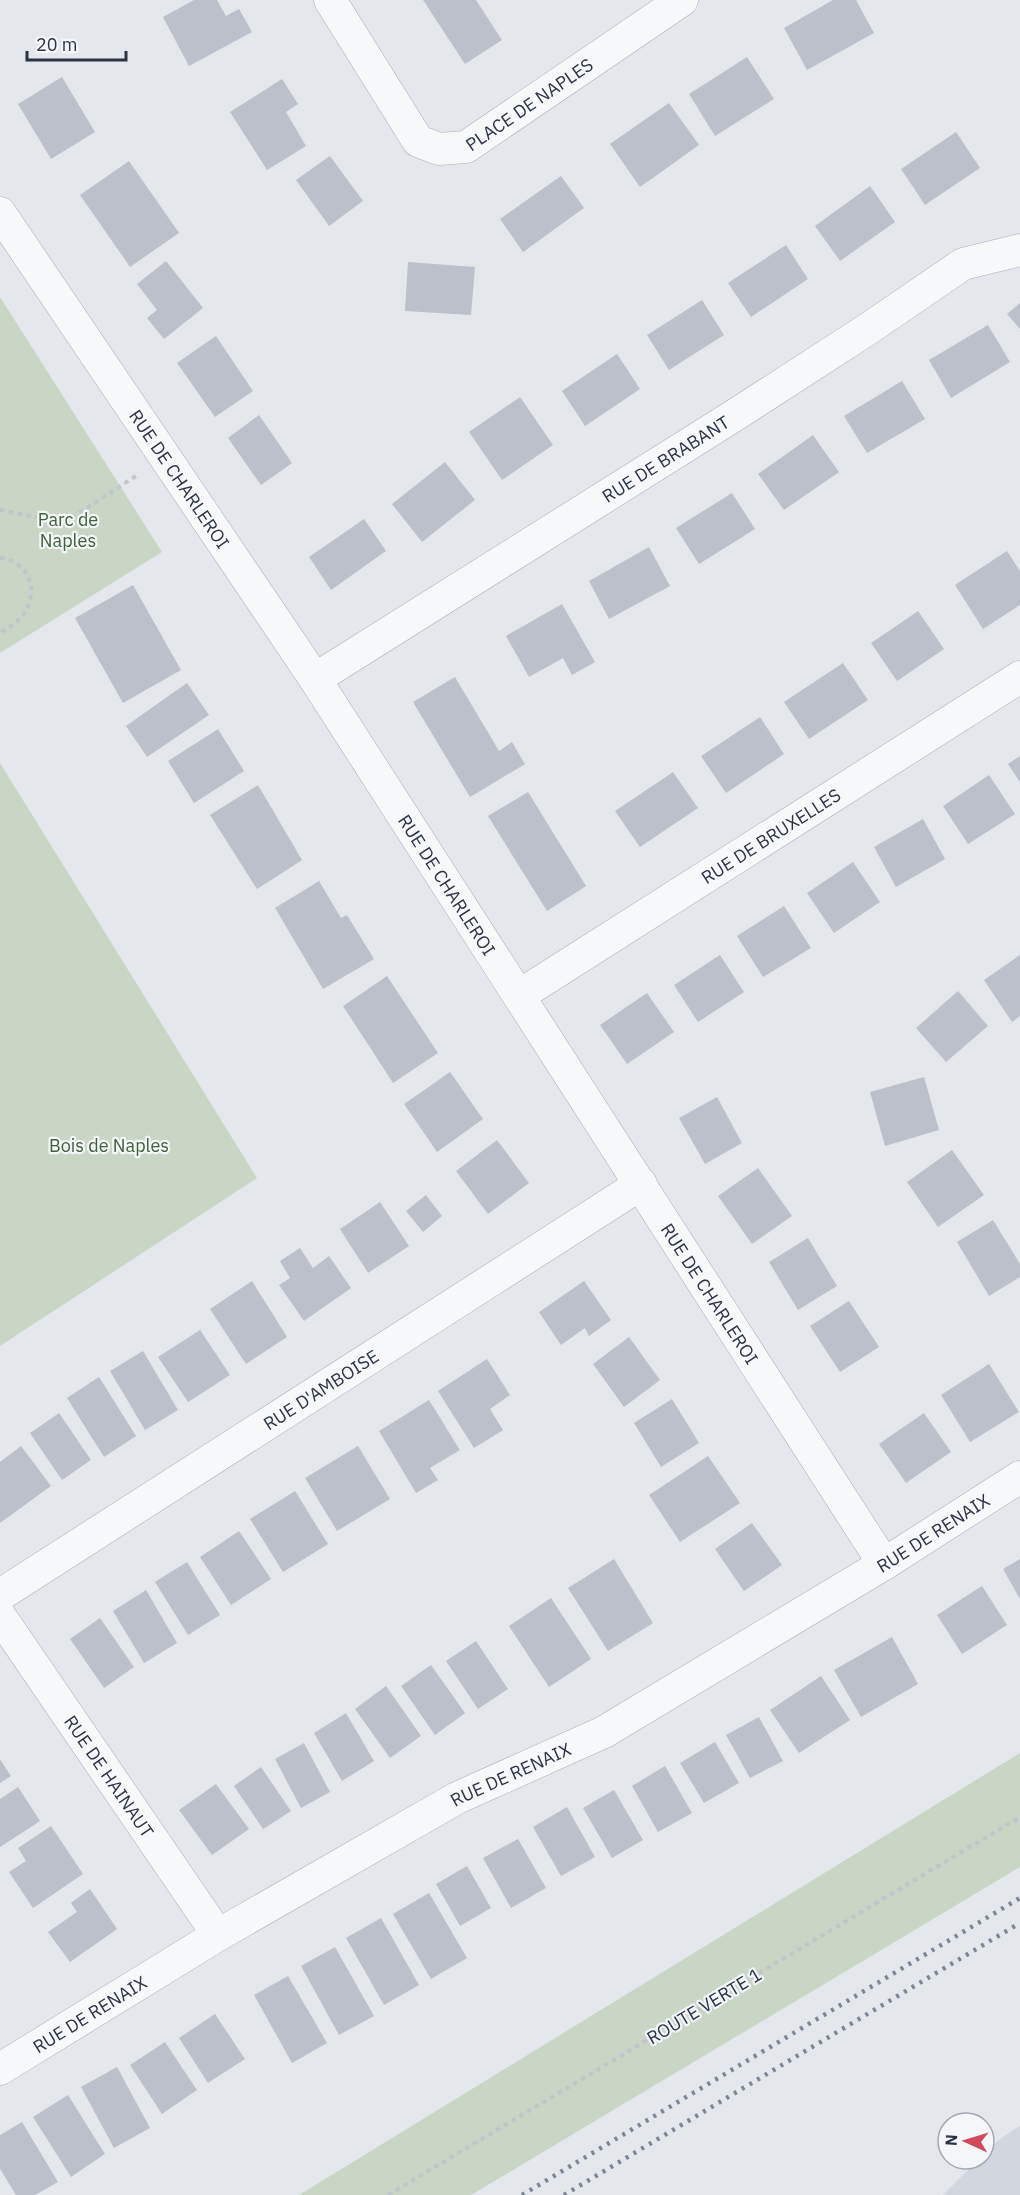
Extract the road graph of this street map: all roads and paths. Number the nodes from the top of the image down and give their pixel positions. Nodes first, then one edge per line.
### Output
1 (330, 0) edge
2 (682, 0) edge
3 (0, 213) edge
4 (1020, 250) edge
5 (165, 457) junction
6 (0, 510) edge
7 (0, 558) edge
8 (0, 633) edge
9 (1020, 677) edge
10 (315, 679) junction
11 (520, 995) junction
12 (641, 1184) junction
13 (1020, 1477) edge
14 (884, 1564) junction
15 (0, 1595) edge
16 (0, 1616) edge
17 (1020, 1817) edge
18 (218, 1935) junction
19 (0, 2069) edge
20 (388, 2195) edge

1 - 2 street, PLACE DE NAPLES
3 - 5 street, RUE DE CHARLEROI
4 - 10 street, RUE DE BRABANT
5 - 6 path
5 - 10 street, RUE DE CHARLEROI
7 - 8 path
9 - 11 street, RUE DE BRUXELLES
10 - 11 street, RUE DE CHARLEROI
11 - 12 street, RUE DE CHARLEROI
12 - 14 street, RUE DE CHARLEROI
12 - 15 street, RUE D'AMBOISE
13 - 14 street, RUE DE RENAIX
14 - 18 street, RUE DE RENAIX
16 - 18 street, RUE DE HAINAUT
17 - 20 path, ROUTE VERTE 1
18 - 19 street, RUE DE RENAIX

